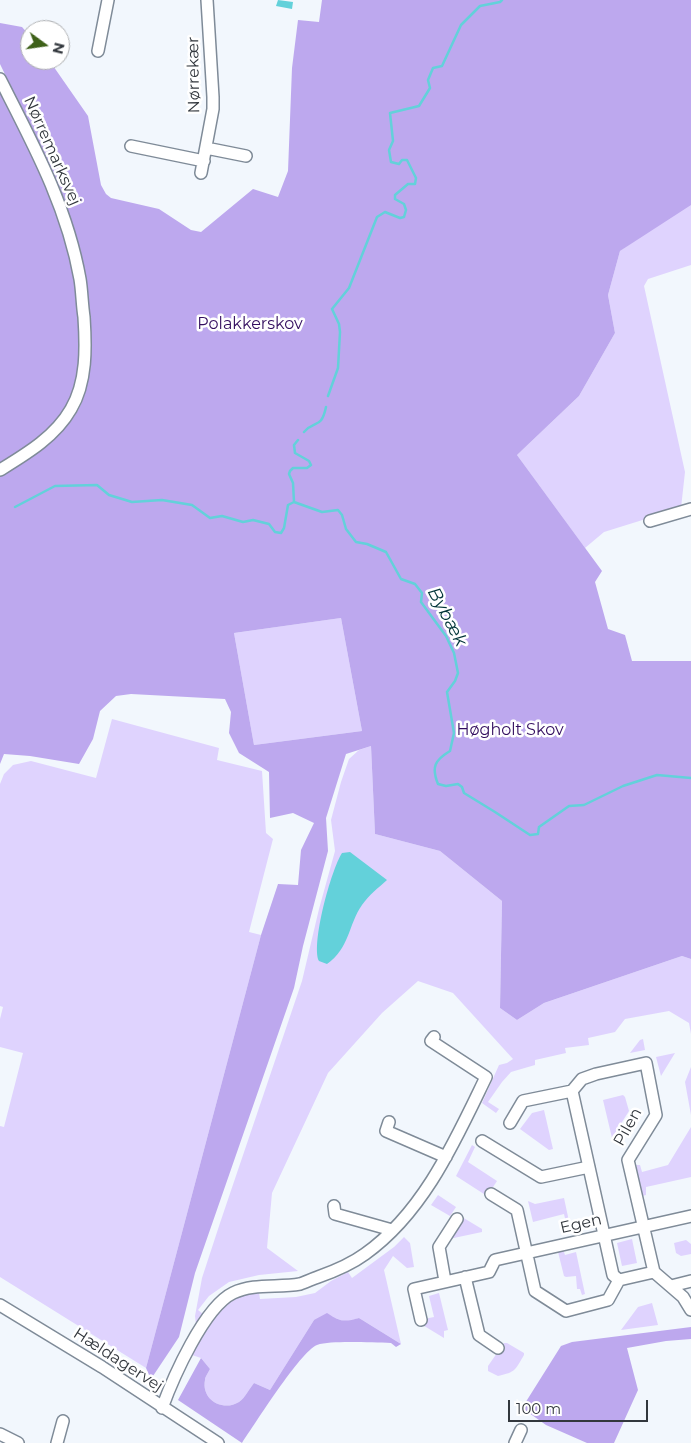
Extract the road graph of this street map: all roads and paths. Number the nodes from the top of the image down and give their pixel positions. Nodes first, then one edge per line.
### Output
1 (108, 0) edge
2 (207, 0) edge
3 (98, 51) dead end
4 (0, 79) edge
5 (131, 146) dead end
6 (206, 148) junction
7 (246, 156) dead end
8 (204, 161) junction
9 (201, 174) dead end
10 (0, 470) edge
11 (691, 509) edge
12 (650, 521) dead end
13 (434, 1037) dead end
14 (572, 1091) junction
15 (389, 1122) dead end
16 (510, 1123) dead end
17 (482, 1141) dead end
18 (446, 1156) junction
19 (589, 1167) junction
20 (491, 1194) dead end
21 (334, 1206) dead end
22 (691, 1216) edge
23 (457, 1219) dead end
24 (643, 1226) junction
25 (392, 1230) junction
26 (604, 1235) junction
27 (526, 1252) junction
28 (654, 1272) junction
29 (465, 1277) junction
30 (619, 1280) junction
31 (445, 1281) junction
32 (691, 1281) edge
33 (671, 1286) junction
34 (0, 1305) edge
35 (691, 1310) edge
36 (421, 1320) dead end
37 (498, 1348) dead end
38 (162, 1408) junction
39 (63, 1421) dead end
40 (521, 1430) dead end
41 (0, 1434) edge
42 (18, 1443) edge
43 (57, 1443) edge
44 (218, 1443) edge
45 (515, 1443) edge

1 - 3 street
2 - 6 street, Nørrekær
4 - 10 street, Nørremarksvej
5 - 8 street
6 - 7 street
6 - 8 street, Nørrekær
8 - 9 street, Nørrekær
11 - 12 street
13 - 18 street
14 - 16 street
14 - 19 street
14 - 24 street, Pilen
15 - 18 street
17 - 19 street
18 - 25 street
19 - 26 street
20 - 27 street
21 - 25 street
22 - 24 street, Egen
23 - 31 street
24 - 26 street, Egen
24 - 28 street
25 - 38 street
26 - 27 street, Egen
26 - 30 street
27 - 29 street, Egen
27 - 30 street
28 - 30 street
28 - 33 street
29 - 31 street, Egen
29 - 37 street
31 - 36 street, Egen
32 - 33 street
33 - 35 street
34 - 38 street, Hældagervej
38 - 44 street, Hældagervej
39 - 43 street
40 - 45 street
41 - 42 street

